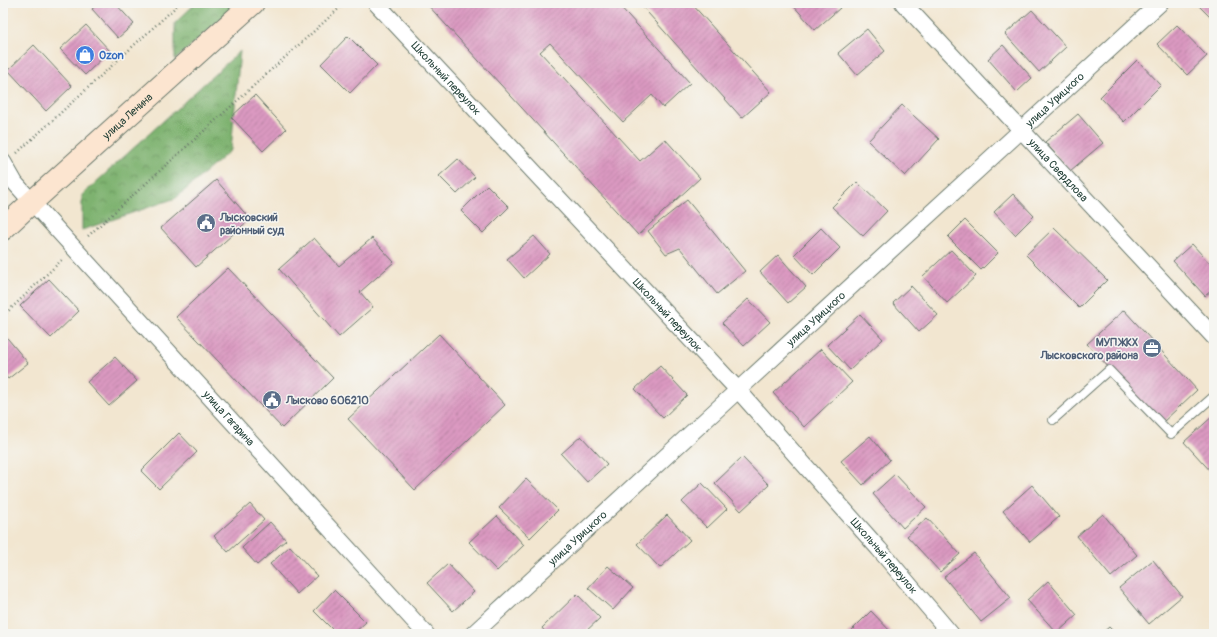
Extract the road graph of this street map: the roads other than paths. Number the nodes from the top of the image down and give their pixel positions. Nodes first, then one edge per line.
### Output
1 (253, 3) edge
2 (376, 3) edge
3 (903, 3) edge
4 (1160, 3) edge
5 (1022, 130) junction
6 (4, 163) edge
7 (32, 202) junction
8 (3, 229) edge
9 (1214, 337) edge
10 (738, 390) junction
11 (1214, 396) edge
12 (1053, 420) dead end
13 (426, 634) edge
14 (473, 634) edge
15 (951, 634) edge

1 - 7 main road, улица Ленина
2 - 10 street, Школьный переулок
3 - 5 street, улица Свердлова
4 - 5 street, улица Урицкого
5 - 9 street, улица Свердлова
5 - 10 street, улица Урицкого
6 - 7 street, улица Гагарина
7 - 8 main road, улица Ленина
7 - 13 street, улица Гагарина
10 - 14 street, улица Урицкого
10 - 15 street, Школьный переулок
11 - 12 lane

